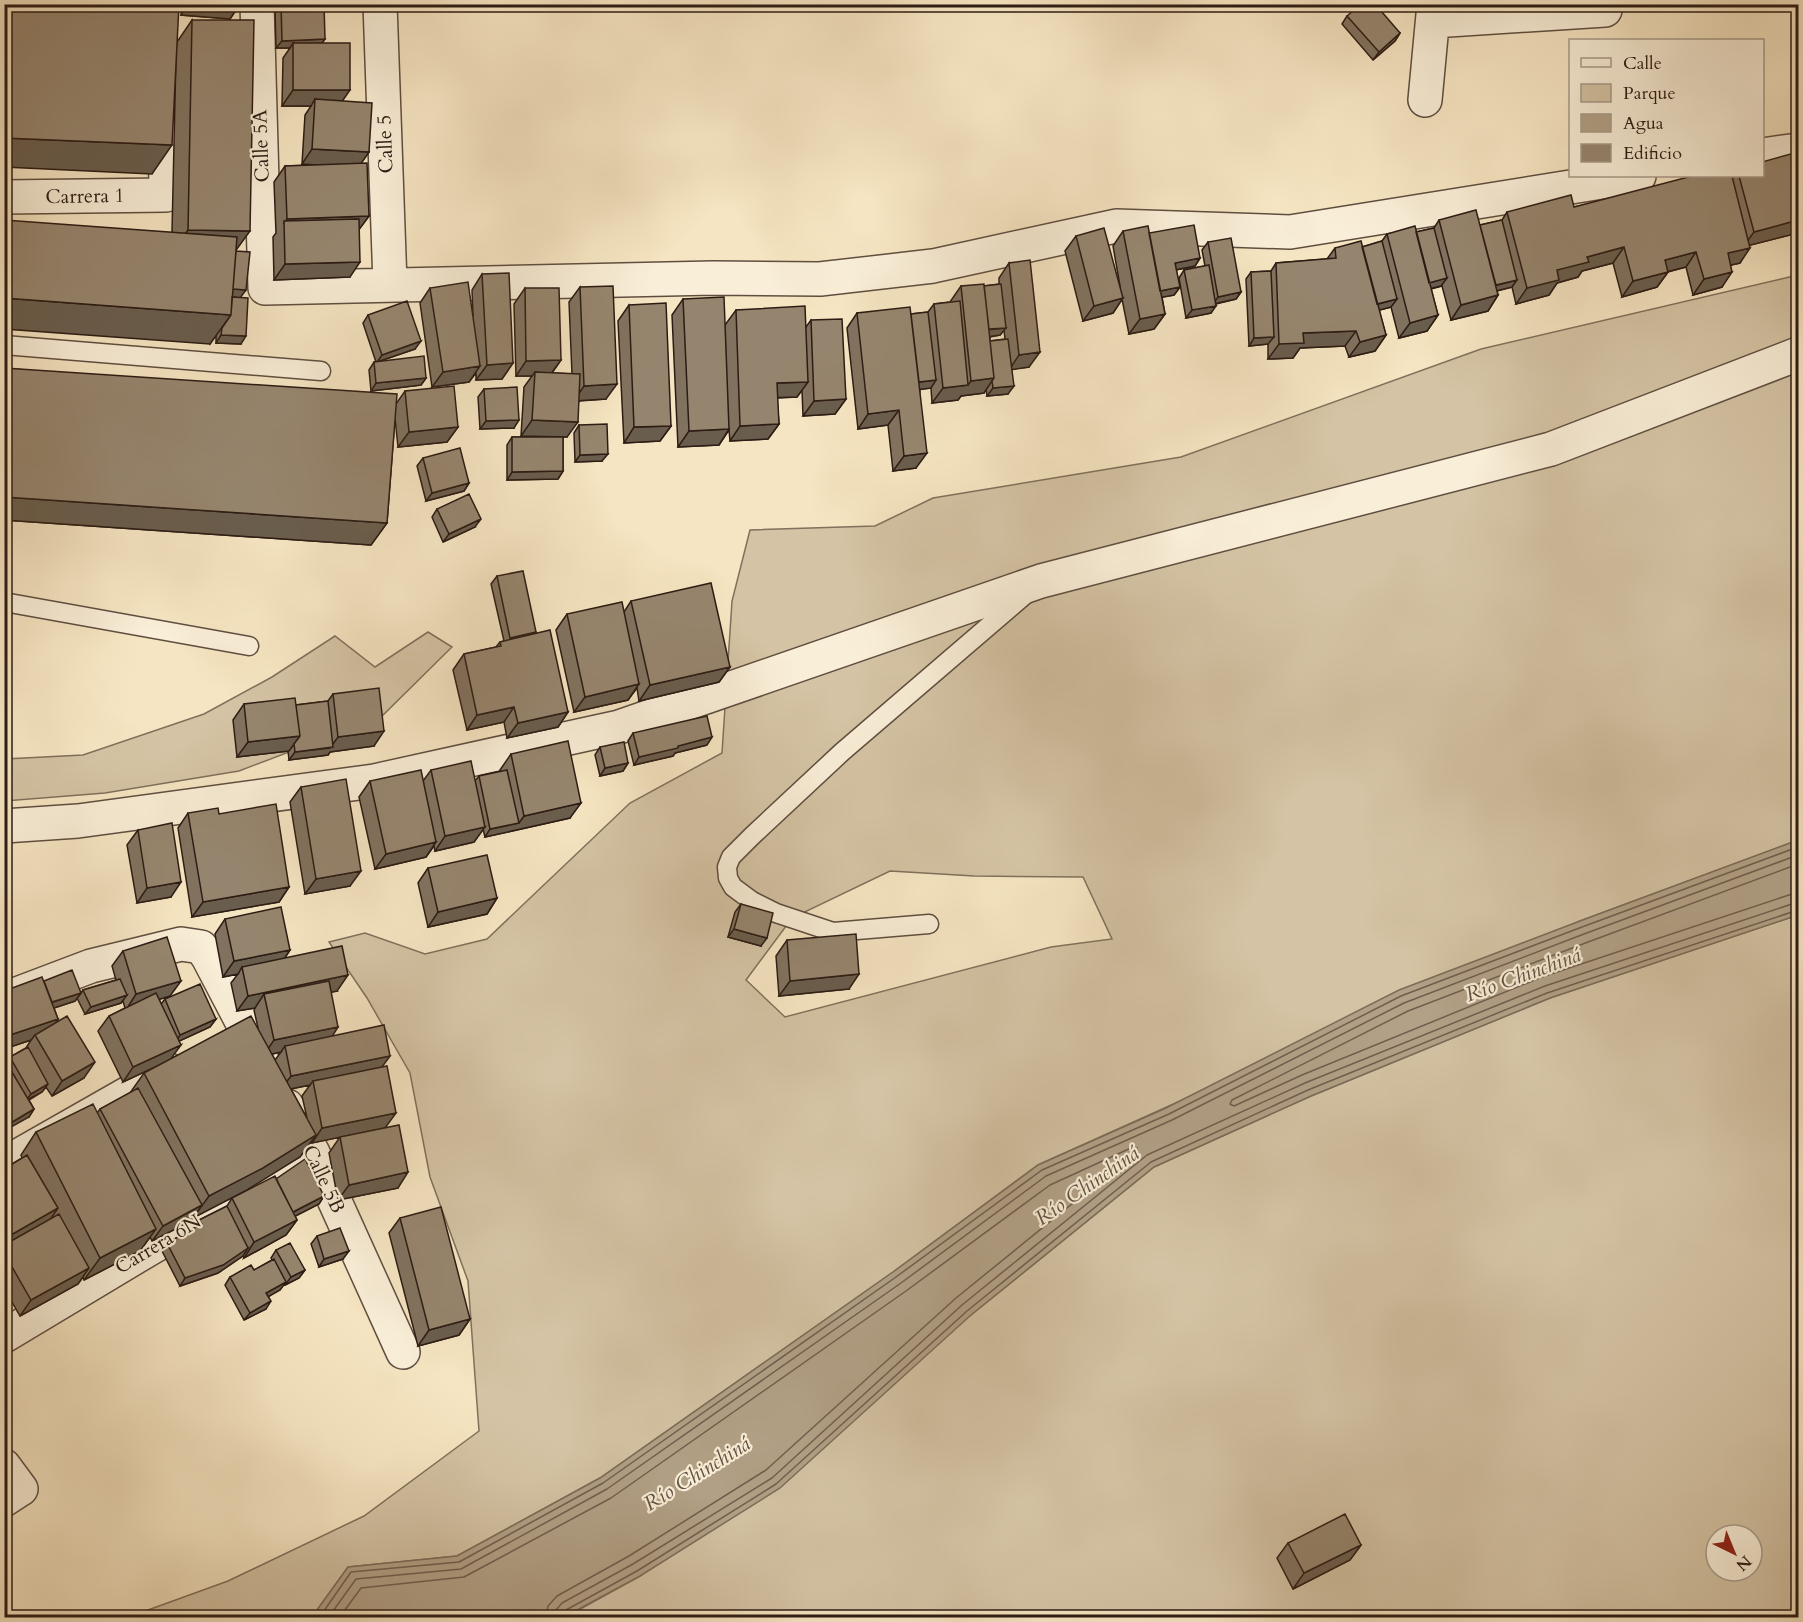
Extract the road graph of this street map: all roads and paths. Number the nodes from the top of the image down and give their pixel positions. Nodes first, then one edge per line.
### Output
1 (257, 4) edge
2 (380, 4) edge
3 (1605, 10) dead end
4 (1434, 13) edge
5 (164, 76) edge
6 (1425, 100) dead end
7 (1798, 150) edge
8 (1764, 156) edge
9 (1634, 177) edge
10 (4, 197) edge
11 (390, 284) junction
12 (4, 345) edge
13 (1798, 354) edge
14 (321, 371) dead end
15 (1041, 581) junction
16 (4, 602) edge
17 (249, 646) dead end
18 (4, 826) edge
19 (929, 924) dead end
20 (4, 999) edge
21 (193, 1057) edge
22 (82, 1119) junction
23 (97, 1149) edge
24 (313, 1154) junction
25 (4, 1164) edge
26 (133, 1219) edge
27 (149, 1249) junction
28 (4, 1336) edge
29 (403, 1352) dead end

1 - 11 street, Calle 5A
2 - 11 street, Calle 5
3 - 4 street
4 - 6 street
5 - 10 street, Carrera 1
7 - 8 street
9 - 11 street
12 - 14 lane
13 - 15 street
15 - 18 street
15 - 19 lane
16 - 17 lane
20 - 24 street, Calle 5B
21 - 22 street
22 - 23 street
22 - 25 street
24 - 27 street, Carrera 6N
24 - 29 street, Calle 5B
26 - 27 street
27 - 28 street, Carrera 6N

